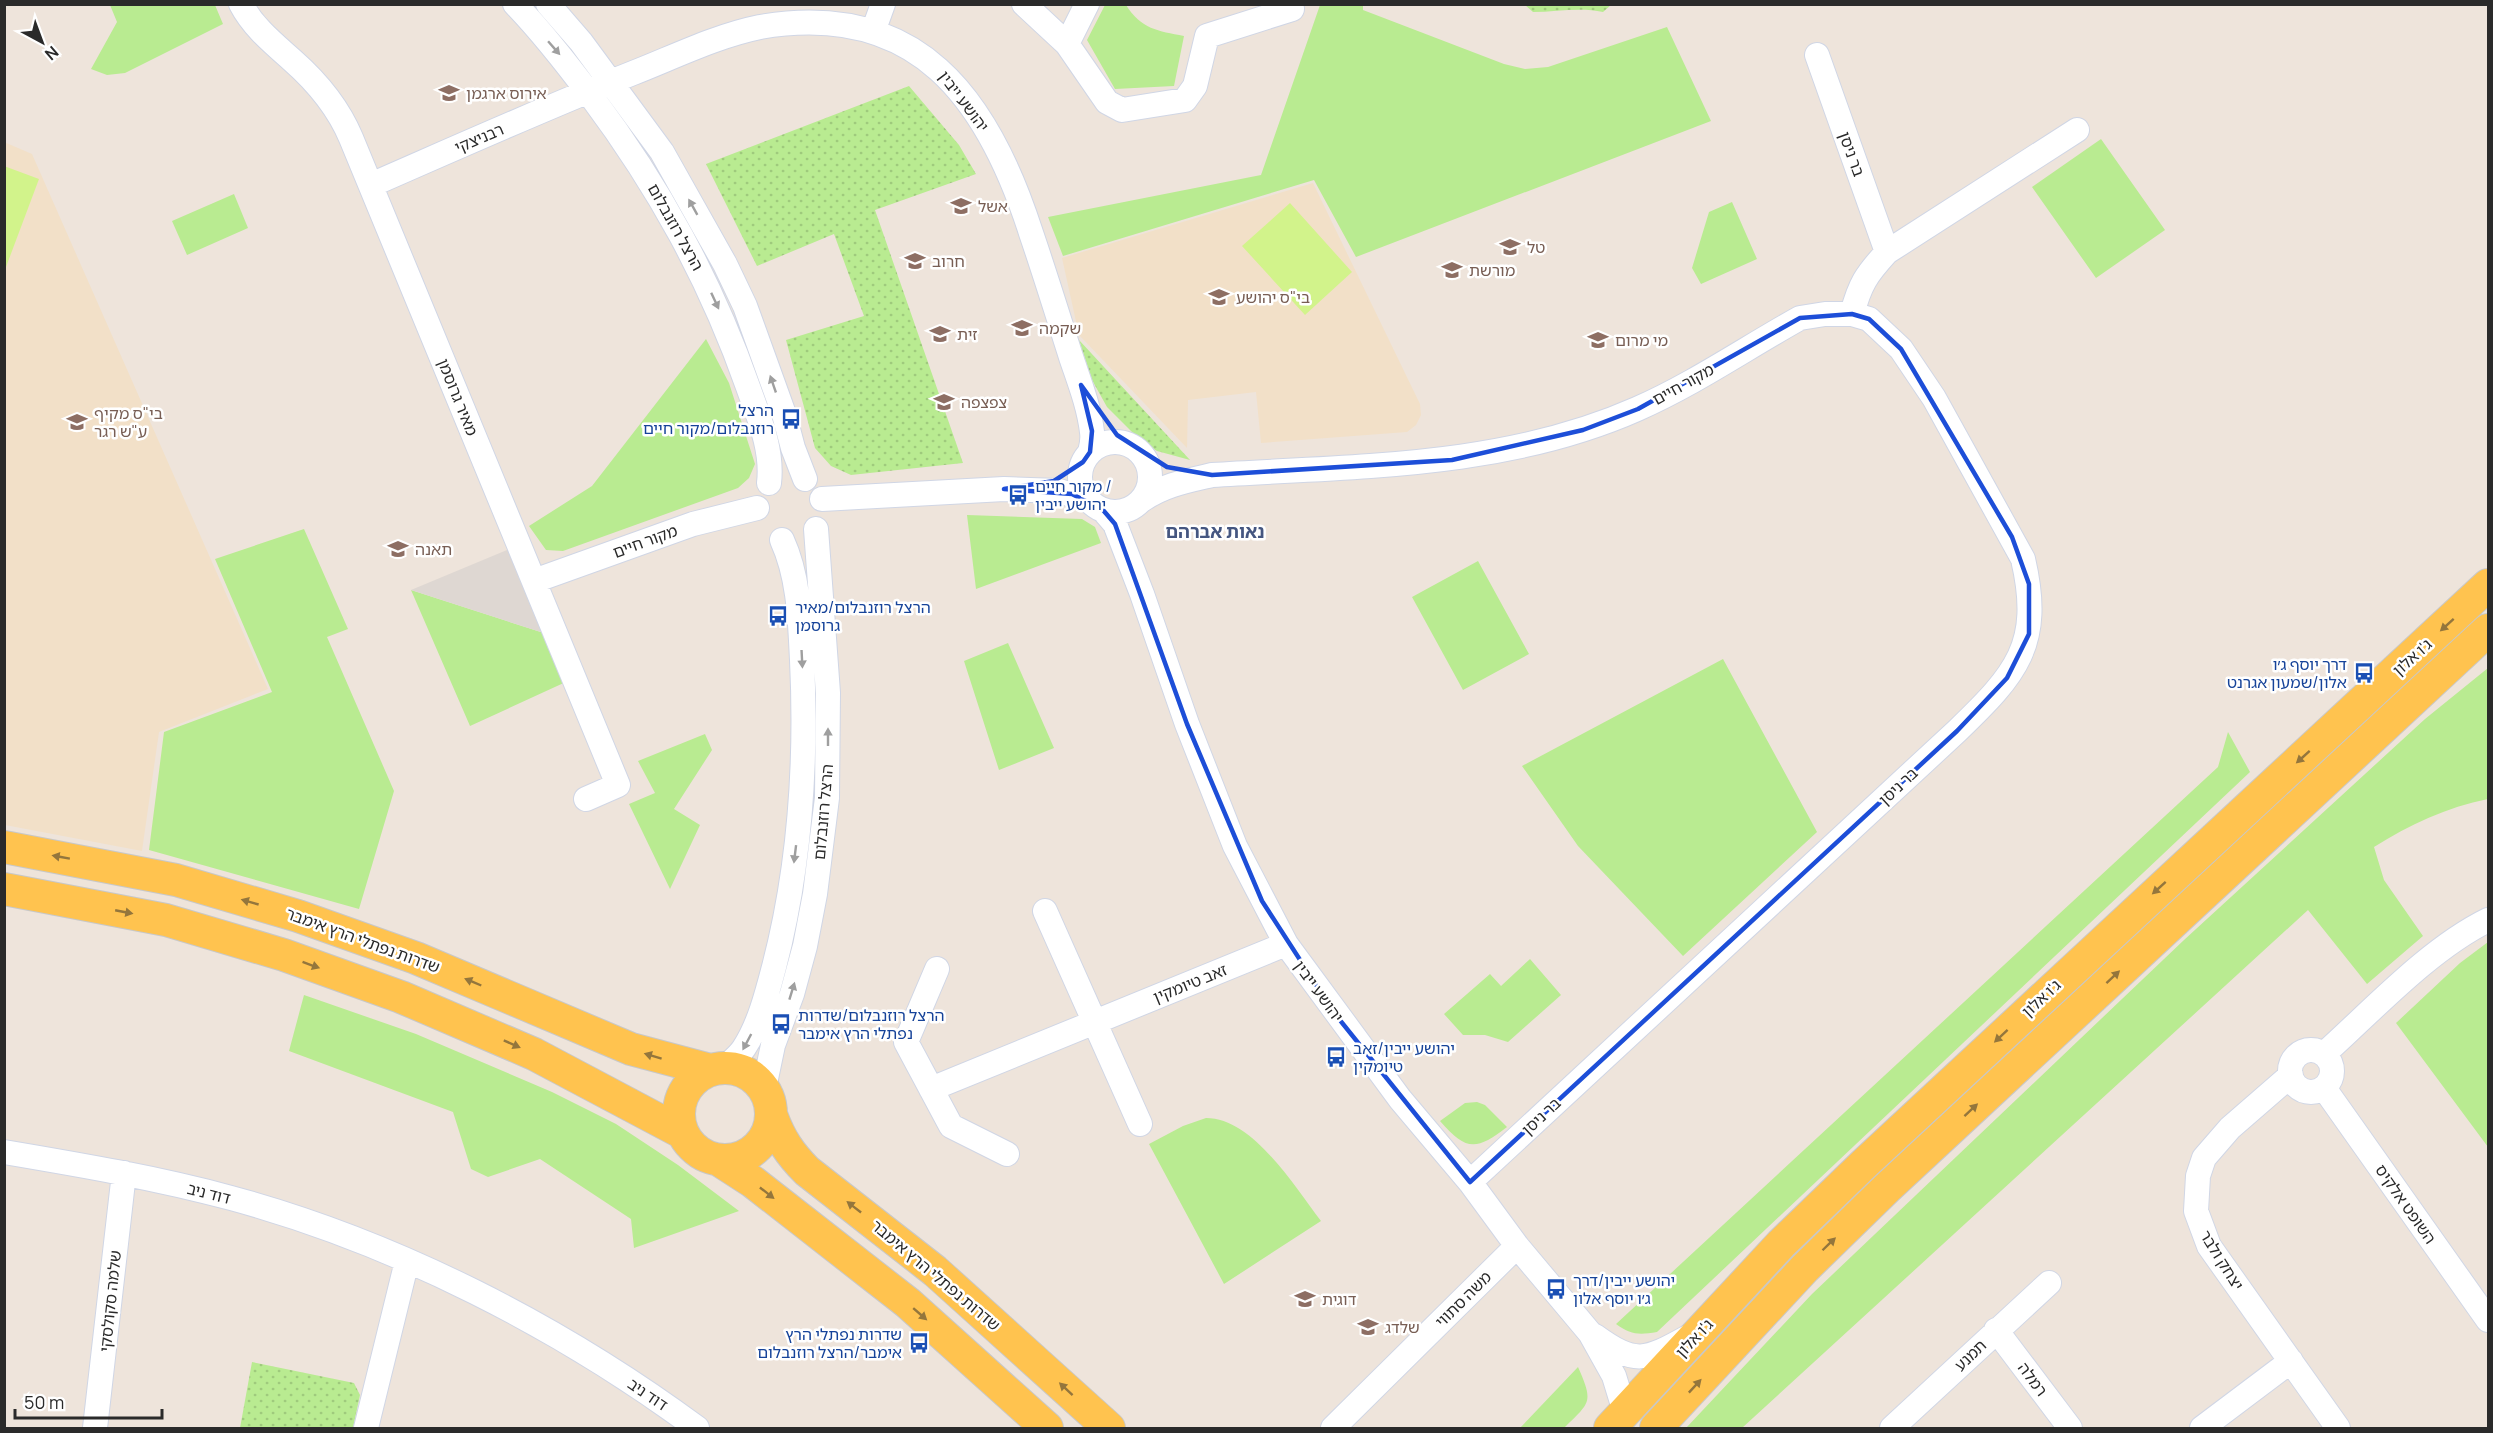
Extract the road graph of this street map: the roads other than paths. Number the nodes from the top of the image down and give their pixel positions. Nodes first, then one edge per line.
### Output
1 (241, 4) edge
2 (515, 4) edge
3 (548, 4) edge
4 (882, 4) edge
5 (1024, 4) edge
6 (1086, 5) edge
7 (1292, 9) dead end
8 (874, 29) junction
9 (1067, 44) junction
10 (1817, 55) dead end
11 (611, 82) junction
12 (587, 91) junction
13 (2077, 130) dead end
14 (371, 184) junction
15 (1887, 252) junction
16 (1852, 314) junction
17 (1081, 385) junction
18 (1132, 446) junction
19 (1087, 457) junction
20 (1212, 475) junction
21 (805, 479) junction
22 (769, 483) junction
23 (1004, 489) junction
24 (822, 499) junction
25 (1137, 504) junction
26 (1095, 505) junction
27 (757, 508) junction
28 (816, 529) junction
29 (782, 540) junction
30 (534, 581) junction
31 (2488, 585) edge
32 (1142, 594) junction
33 (2488, 630) edge
34 (2488, 646) edge
35 (2457, 658) junction
36 (586, 799) dead end
37 (4, 847) edge
38 (4, 889) edge
39 (1045, 910) dead end
40 (2488, 920) edge
41 (1286, 944) junction
42 (937, 969) dead end
43 (1094, 1022) junction
44 (2325, 1054) junction
45 (717, 1069) junction
46 (2290, 1075) junction
47 (2324, 1088) junction
48 (931, 1089) junction
49 (768, 1102) junction
50 (1140, 1124) dead end
51 (683, 1133) junction
52 (4, 1152) edge
53 (1007, 1154) dead end
54 (718, 1160) junction
55 (124, 1173) junction
56 (1470, 1182) junction
57 (1517, 1246) junction
58 (407, 1261) junction
59 (2049, 1283) dead end
60 (2488, 1320) edge
61 (1702, 1329) junction
62 (1996, 1330) junction
63 (1590, 1333) junction
64 (2291, 1362) junction
65 (1617, 1420) edge
66 (95, 1428) edge
67 (366, 1428) edge
68 (697, 1428) edge
69 (1047, 1428) edge
70 (1109, 1428) edge
71 (1333, 1428) edge
72 (1656, 1428) edge
73 (1892, 1428) edge
74 (2070, 1428) edge
75 (2202, 1428) edge
76 (2338, 1428) edge

1 - 14 street, מאיר גרוסמן
2 -> 12 street, הרצל רוזנבלום
3 - 11 street, הרצל רוזנבלום
4 - 8 street
5 - 9 street
6 - 9 street
7 - 9 street
8 - 11 street, יהושע ייבין
8 - 17 street, יהושע ייבין
10 - 15 street, בר ניסן
11 - 12 street, יהושע ייבין
21 -> 11 street, הרצל רוזנבלום
12 - 14 street, רבניצקי
12 -> 22 street, הרצל רוזנבלום
13 - 15 street
14 - 30 street, מאיר גרוסמן
15 - 16 street
16 - 20 street, מקור חיים
16 - 56 street, בר ניסן
17 - 18 street, יהושע ייבין
17 - 19 street, יהושע ייבין
18 - 19 street
18 - 20 street, מקור חיים
18 - 25 street
19 - 23 street
19 - 26 street
20 - 25 street, מקור חיים
21 - 22 street
21 - 24 street
22 - 27 street
23 - 24 street
23 - 26 street
24 - 28 street
25 - 26 street
25 - 32 street, יהושע ייבין
26 - 32 street, יהושע ייבין
27 - 29 street
27 - 30 street, מקור חיים
28 - 29 street
49 -> 28 street, הרצל רוזנבלום
29 -> 45 street, הרצל רוזנבלום
30 - 36 street, מאיר גרוסמן
31 -> 61 main road, ג'ו אלון
32 - 41 street, יהושע ייבין
33 - 35 main road, ג'ו אלון
34 - 35 main road
72 -> 35 main road, ג'ו אלון
45 -> 37 main road, שדרות נפתלי הרץ אימבר
38 -> 51 main road
39 - 43 street
40 - 44 street
41 - 43 street, זאב טיומקין
41 - 56 street, יהושע ייבין
42 - 48 street
43 - 48 street, זאב טיומקין
43 - 50 street
44 - 46 street
44 - 47 street
45 - 49 main road
45 - 51 main road
46 - 47 street
46 - 64 street, יצחק ולבר
47 - 60 street, השופט אלקיס
48 - 53 street
49 - 54 main road
70 -> 49 main road, שדרות נפתלי הרץ אימבר
51 - 54 main road
52 - 55 street, דוד ניב
54 -> 69 main road
55 - 58 street, דוד ניב
55 - 66 street, שלמה סקולסקי
56 - 57 street, יהושע ייבין
57 - 63 street, יהושע ייבין
57 - 71 street, משה סתווי
58 - 67 street
58 - 68 street, דוד ניב
59 - 62 street, תמנע
61 - 63 street, יהושע ייבין
61 - 65 main road, ג'ו אלון
62 - 73 street, תמנע
62 - 74 street, רמלה
63 - 65 street, יהושע ייבין
64 - 75 street
64 - 76 street, יצחק ולבר

